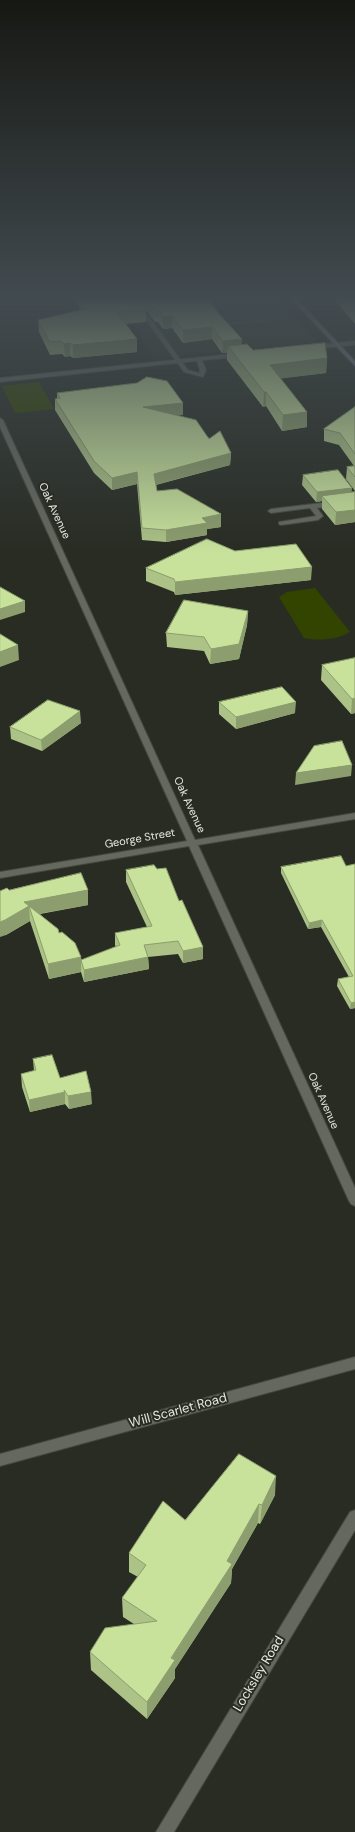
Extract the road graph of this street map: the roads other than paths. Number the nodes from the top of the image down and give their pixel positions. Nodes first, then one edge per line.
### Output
1 (0, 420) edge
2 (355, 500) edge
3 (312, 506) junction
4 (271, 511) dead end
5 (281, 523) dead end
6 (355, 816) edge
7 (193, 842) junction
8 (0, 875) edge
9 (355, 1201) edge
10 (355, 1363) edge
11 (0, 1460) edge
12 (355, 1517) edge
13 (164, 1832) edge

1 - 7 street, Oak Avenue
2 - 3 street
3 - 4 street
3 - 5 street
6 - 7 street, George Street
7 - 8 street, George Street
7 - 9 street, Oak Avenue
10 - 11 street, Will Scarlet Road
12 - 13 street, Locksley Road

